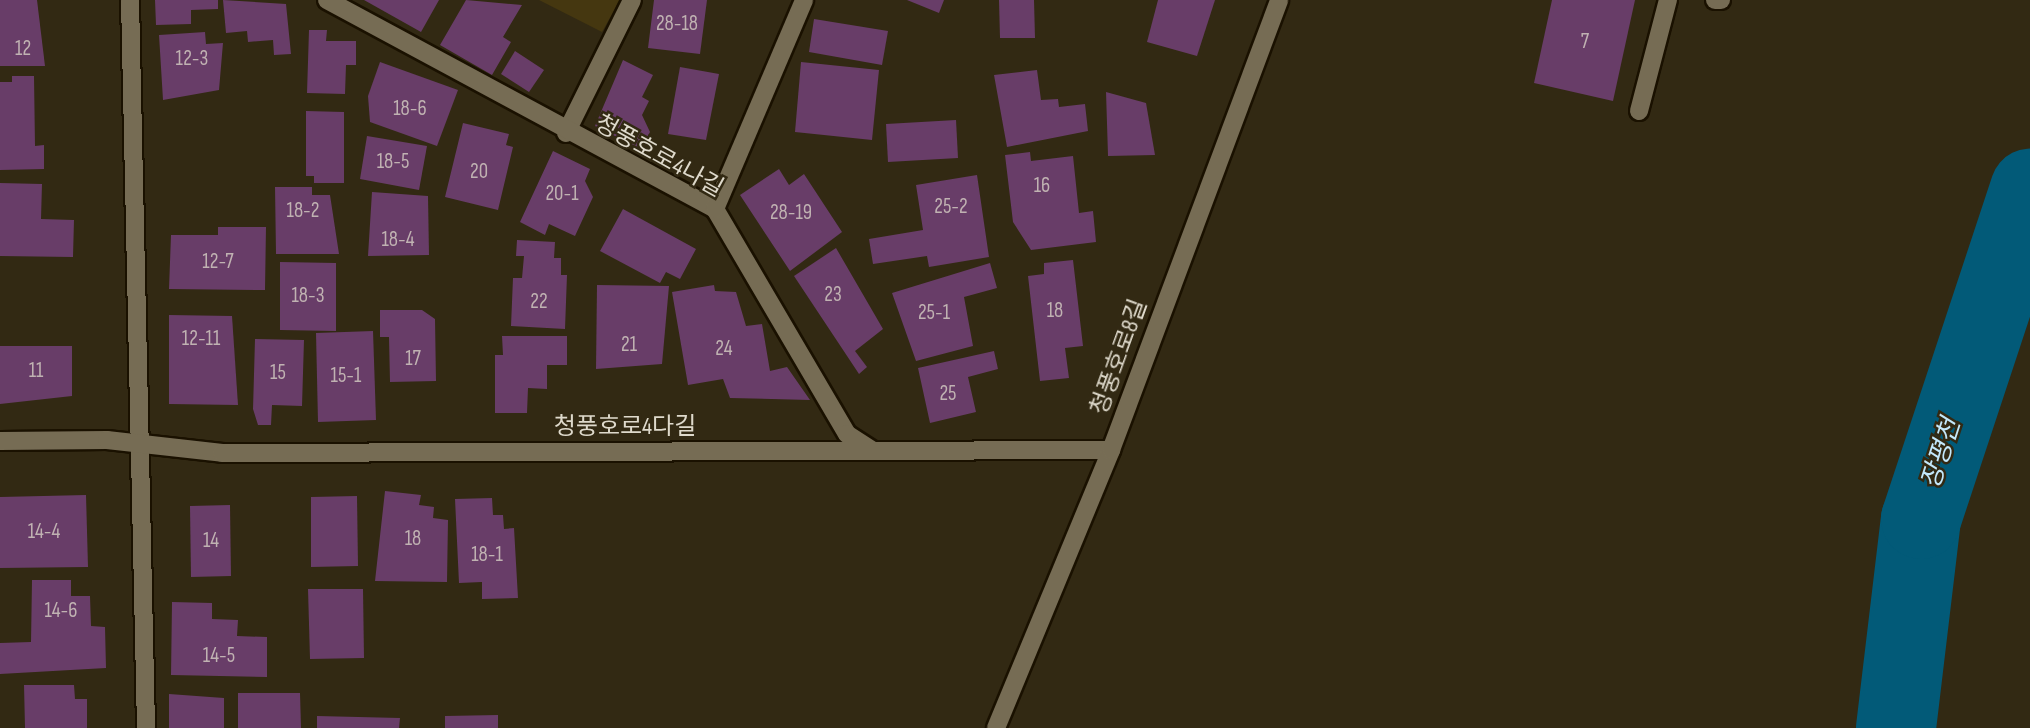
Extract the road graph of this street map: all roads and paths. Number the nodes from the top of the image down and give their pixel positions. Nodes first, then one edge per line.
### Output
1 (130, 0) edge
2 (327, 0) edge
3 (632, 0) edge
4 (804, 0) edge
5 (1279, 0) edge
6 (1668, 0) edge
7 (1715, 0) edge
8 (1721, 0) edge
9 (1639, 111) dead end
10 (566, 133) junction
11 (715, 209) junction
12 (0, 441) edge
13 (139, 446) junction
14 (1111, 450) junction
15 (873, 451) junction
16 (146, 728) edge
17 (996, 728) edge

1 - 13 street
2 - 10 street, 청풍호로4나길
3 - 10 street
4 - 11 street
5 - 14 street, 청풍호로8길
6 - 9 street
7 - 8 street
10 - 11 street, 청풍호로4나길
11 - 15 street, 청풍호로4나길
12 - 13 street, 청풍호로4다길
13 - 15 street, 청풍호로4다길
13 - 16 street
14 - 15 street, 청풍호로4다길
14 - 17 street, 청풍호로8길

